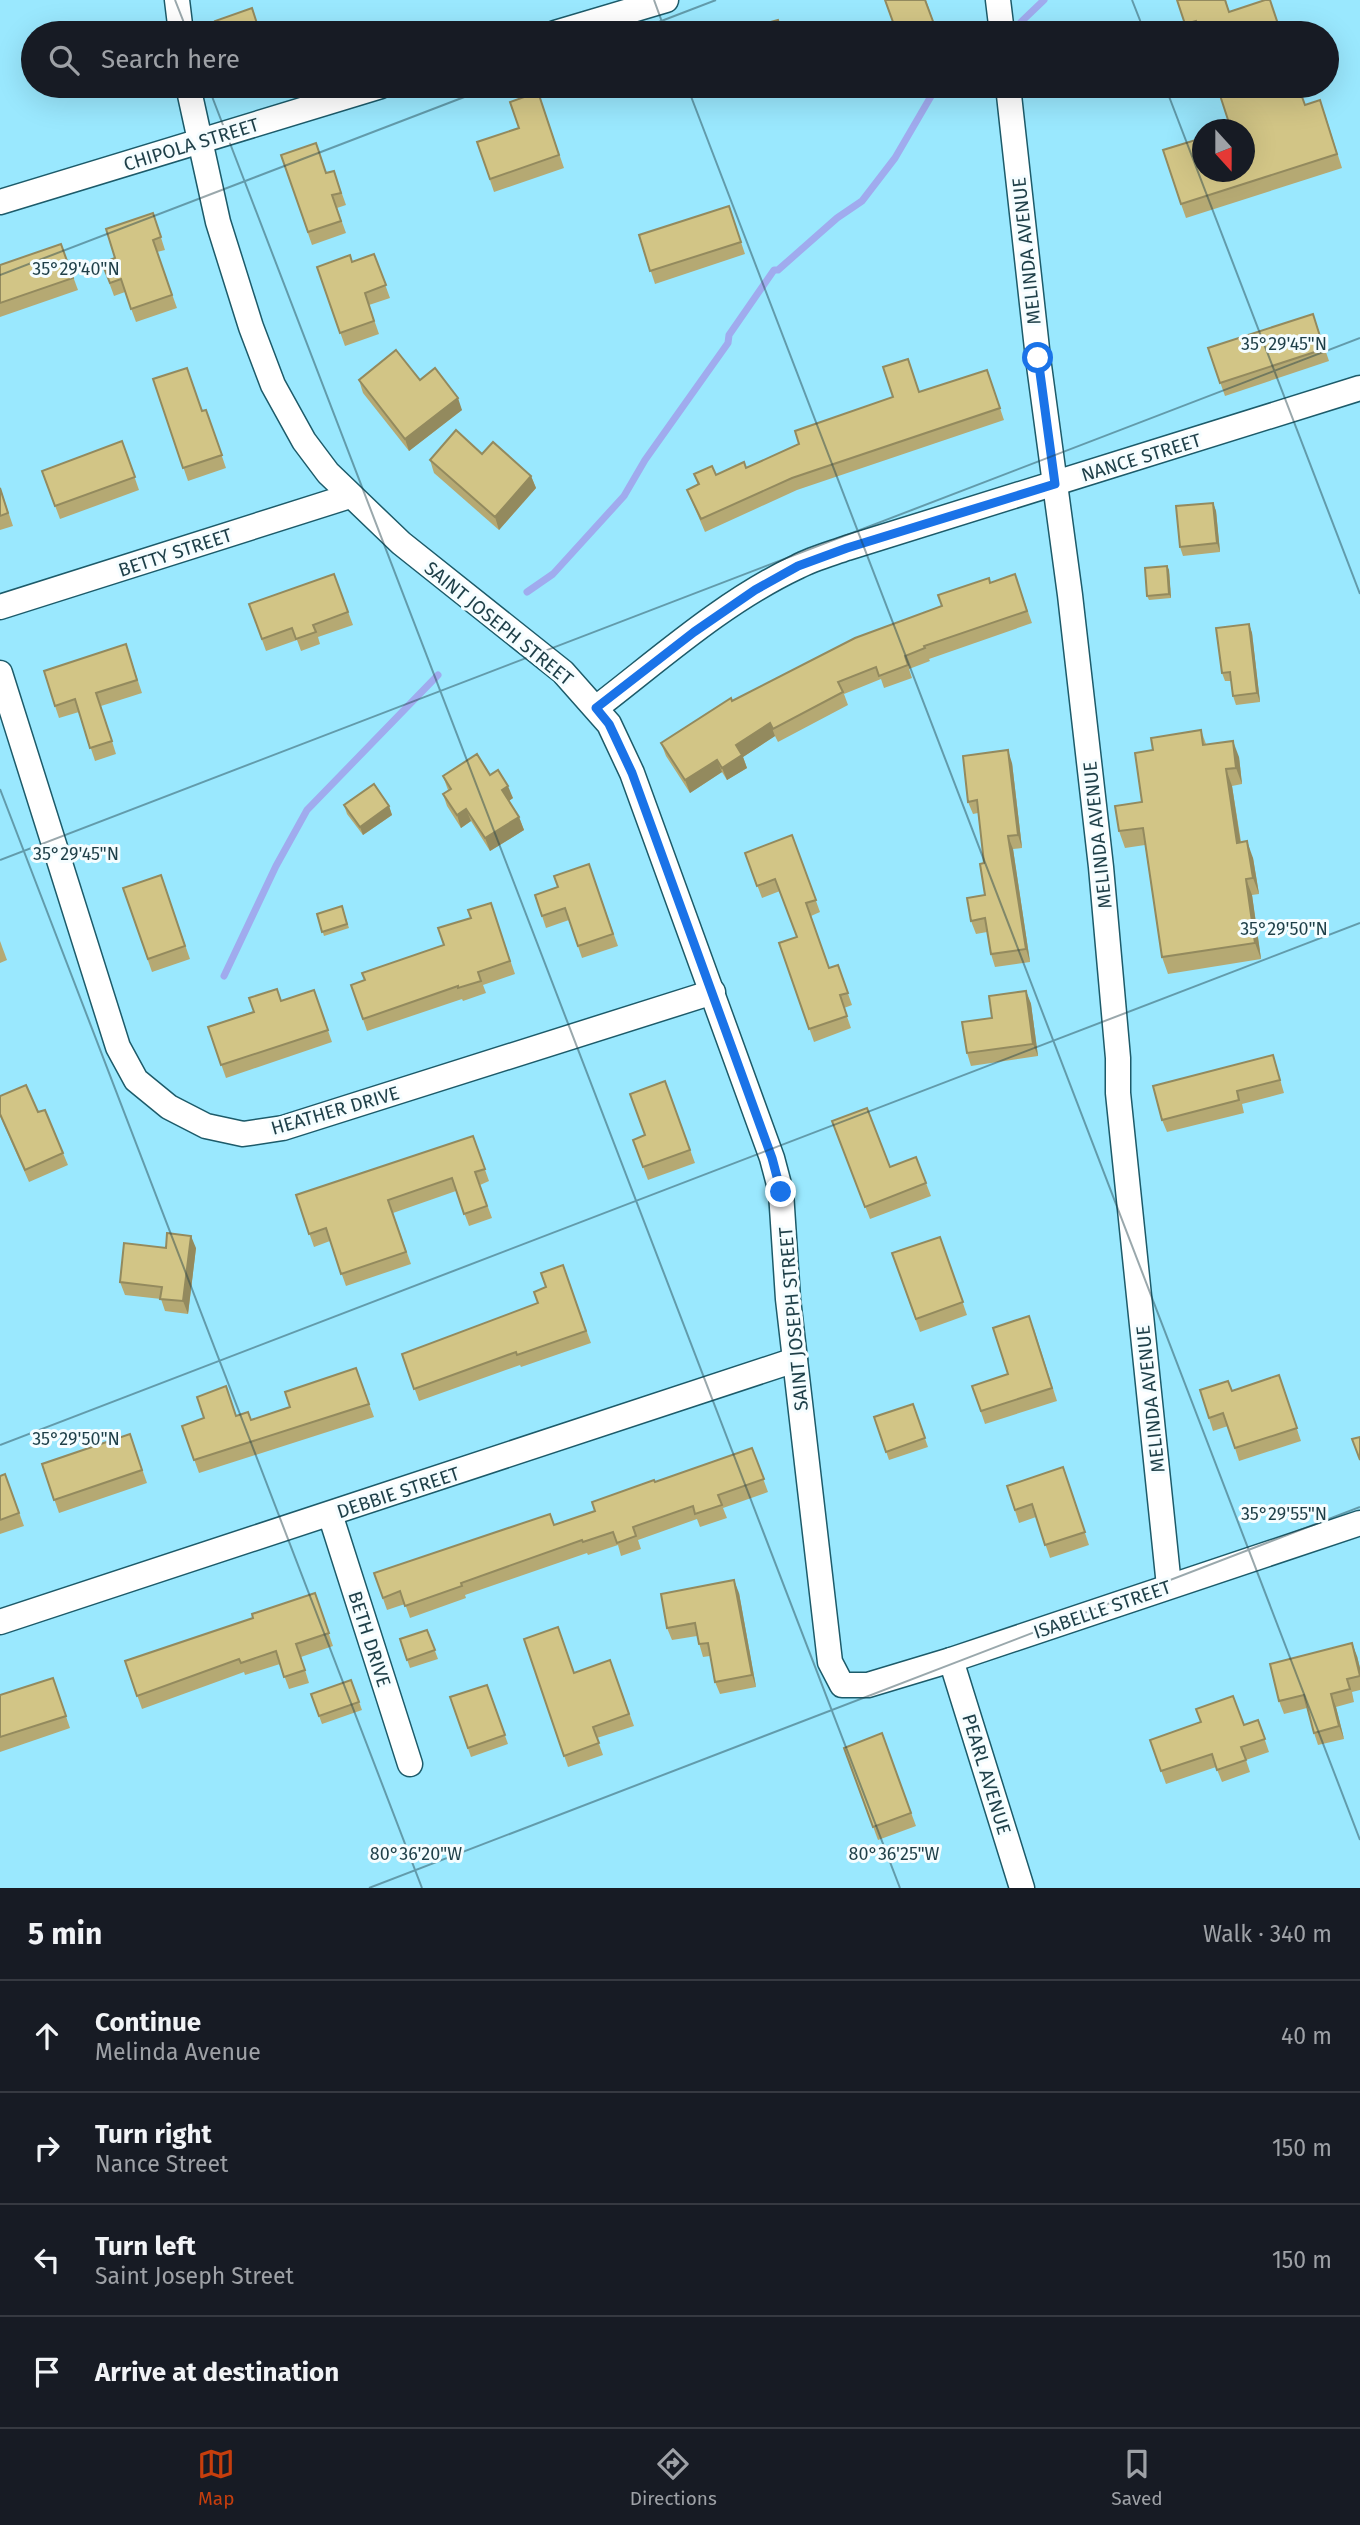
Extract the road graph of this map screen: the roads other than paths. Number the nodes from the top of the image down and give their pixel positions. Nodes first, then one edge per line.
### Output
1 (177, 0) edge
2 (666, 0) edge
3 (998, 0) edge
4 (180, 21) edge
5 (595, 21) edge
6 (1001, 21) edge
7 (190, 98) edge
8 (341, 98) edge
9 (1009, 98) edge
10 (199, 141) junction
11 (0, 202) edge
12 (1360, 388) edge
13 (1055, 484) junction
14 (349, 496) junction
15 (0, 607) edge
16 (0, 673) edge
17 (596, 708) junction
18 (713, 992) junction
19 (795, 1360) junction
20 (330, 1514) junction
21 (1360, 1523) edge
22 (1169, 1586) junction
23 (0, 1622) edge
24 (951, 1660) junction
25 (842, 1685) joint
26 (410, 1764) dead end
27 (1022, 1888) edge

1 - 4 street
2 - 5 street
3 - 6 street
7 - 10 street, SAINT JOSEPH STREET
8 - 10 street, CHIPOLA STREET
9 - 13 street, MELINDA AVENUE
10 - 11 street, CHIPOLA STREET
10 - 14 street, SAINT JOSEPH STREET
12 - 13 street, NANCE STREET
13 - 17 street, NANCE STREET
13 - 22 street, MELINDA AVENUE
14 - 15 street, BETTY STREET
14 - 17 street, SAINT JOSEPH STREET
16 - 18 street, HEATHER DRIVE
17 - 18 street, SAINT JOSEPH STREET
18 - 19 street, SAINT JOSEPH STREET
19 - 20 street, DEBBIE STREET
19 - 25 street, SAINT JOSEPH STREET
20 - 23 street, DEBBIE STREET
20 - 26 street, BETH DRIVE
21 - 22 street, ISABELLE STREET
22 - 24 street, ISABELLE STREET
24 - 25 street, ISABELLE STREET
24 - 27 street, PEARL AVENUE

